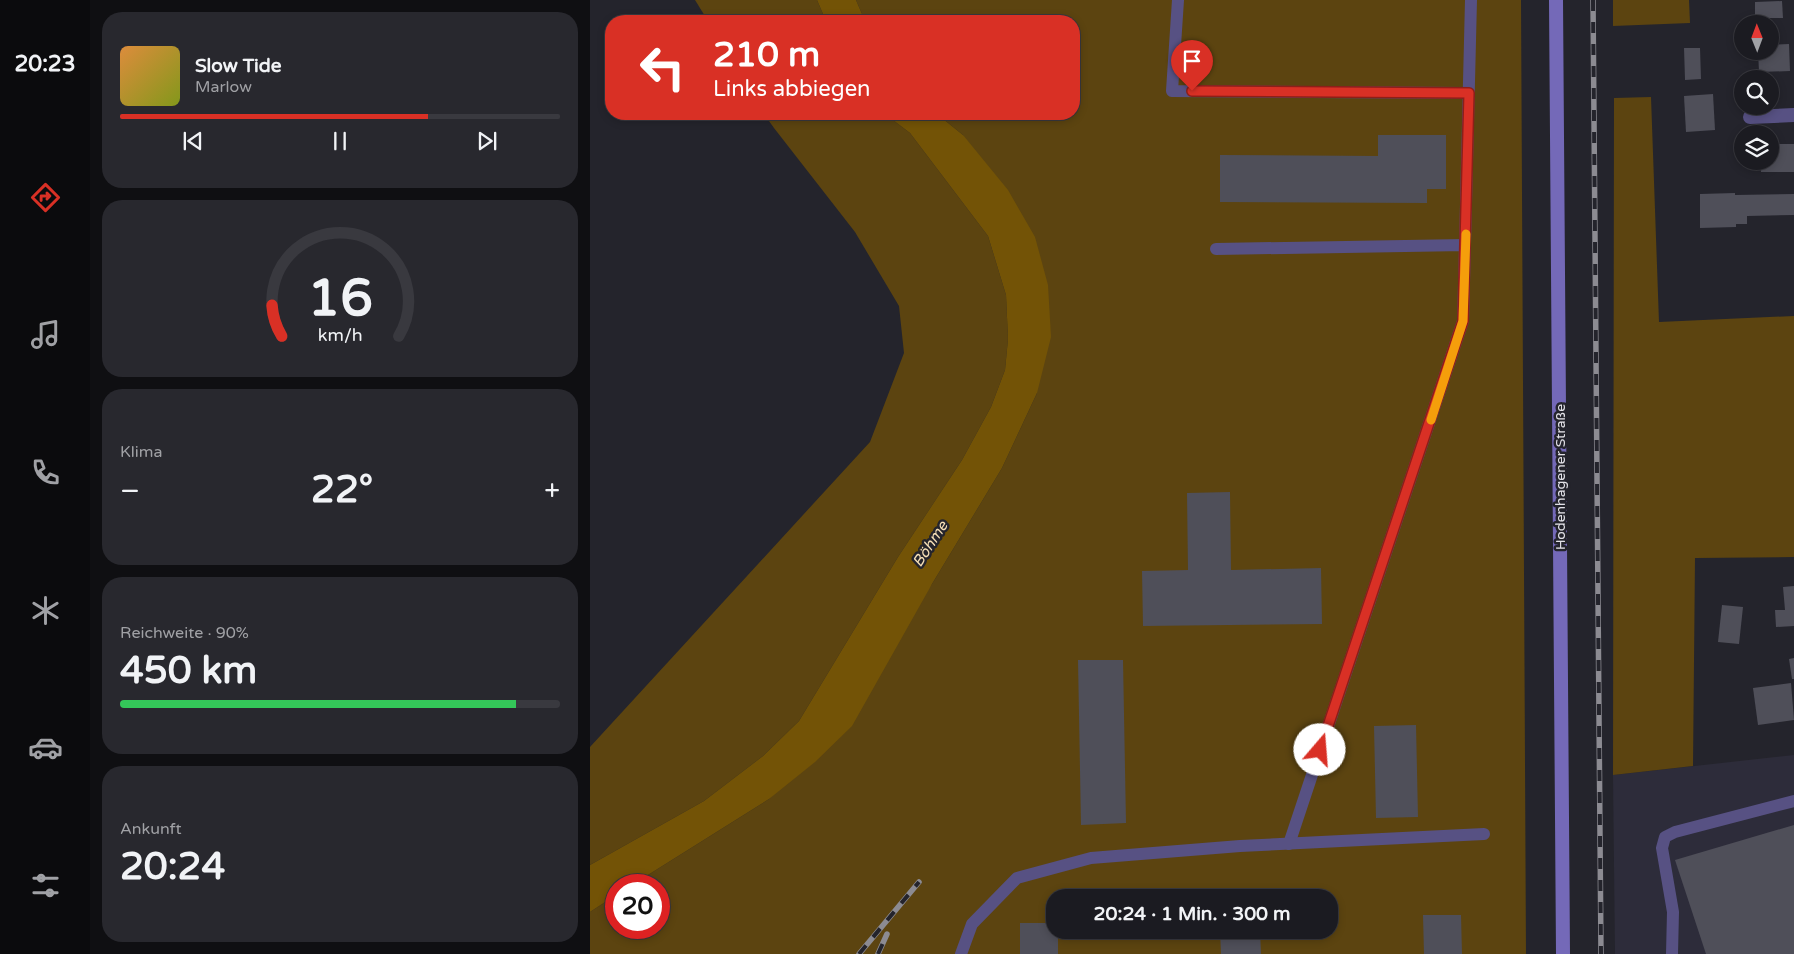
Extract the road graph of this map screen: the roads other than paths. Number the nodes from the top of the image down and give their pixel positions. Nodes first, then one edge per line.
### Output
1 (1178, 0) edge
2 (1471, 0) edge
3 (1556, 0) edge
4 (1469, 93) junction
5 (1794, 115) edge
6 (1750, 117) dead end
7 (1466, 245) junction
8 (1216, 249) dead end
9 (1794, 801) edge
10 (1484, 834) dead end
11 (1289, 844) junction
12 (961, 954) edge
13 (1563, 954) edge
14 (1672, 954) edge

1 - 4 lane
2 - 4 lane
3 - 13 main road, Hodenhagener Straße
4 - 7 lane
5 - 6 street
7 - 8 lane
7 - 11 lane
9 - 14 lane
10 - 11 lane
11 - 12 lane

